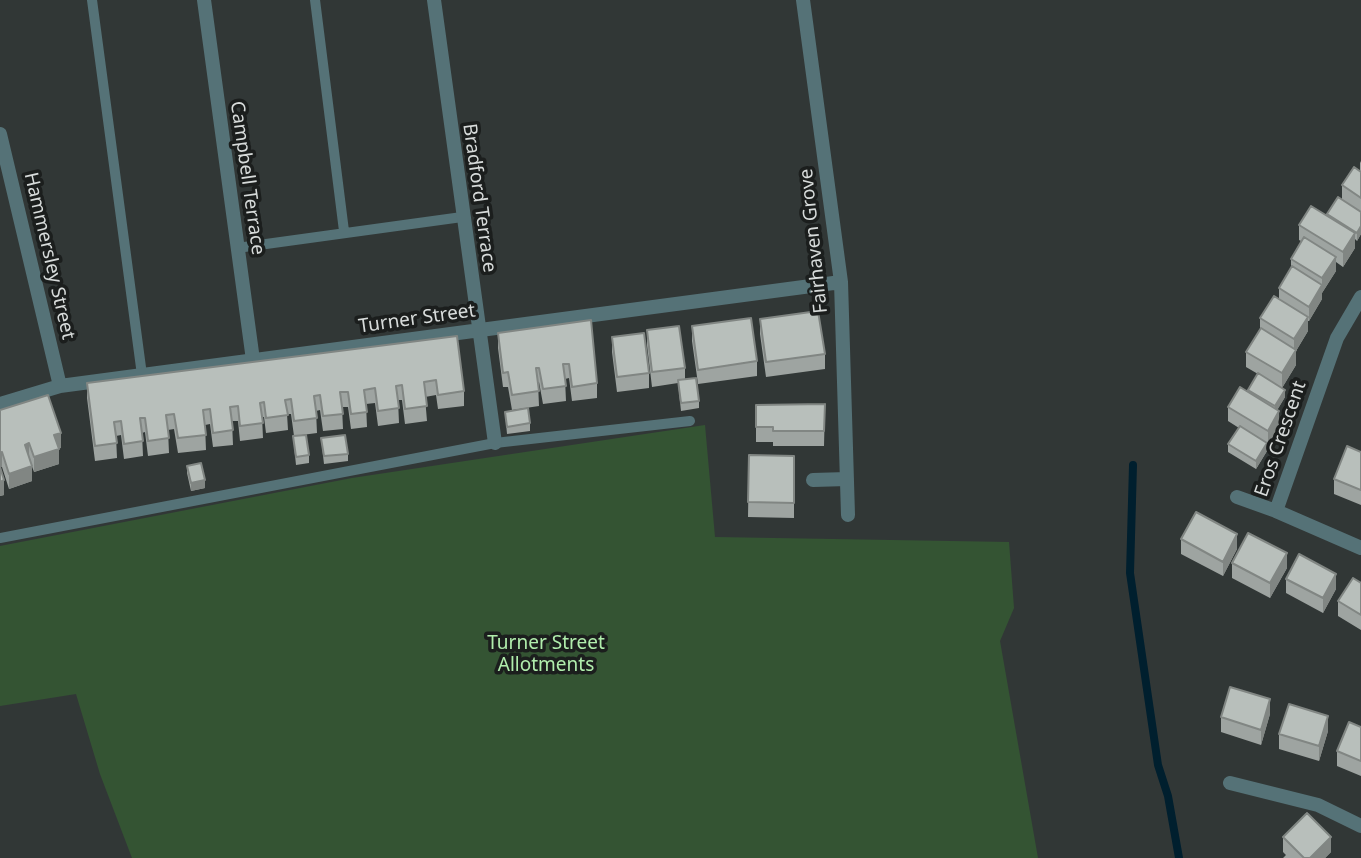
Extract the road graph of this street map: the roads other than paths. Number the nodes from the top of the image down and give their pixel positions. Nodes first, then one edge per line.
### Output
1 (92, 0) edge
2 (204, 0) edge
3 (315, 0) edge
4 (434, 0) edge
5 (803, 0) edge
6 (0, 134) edge
7 (462, 217) junction
8 (344, 232) junction
9 (237, 247) junction
10 (841, 282) junction
11 (1361, 298) edge
12 (478, 331) junction
13 (253, 360) junction
14 (142, 375) junction
15 (60, 386) junction
16 (0, 404) edge
17 (690, 421) dead end
18 (495, 443) junction
19 (847, 479) junction
20 (813, 480) dead end
21 (1237, 497) dead end
22 (1276, 511) junction
23 (848, 515) dead end
24 (0, 538) edge
25 (1361, 548) edge
26 (1230, 783) dead end
27 (1361, 826) edge

1 - 14 lane
2 - 9 street, Campbell Terrace
3 - 8 lane
4 - 7 street, Bradford Terrace
5 - 10 street, Fairhaven Grove
6 - 15 street, Hammersley Street
7 - 8 lane
7 - 12 street, Bradford Terrace
8 - 9 lane
9 - 13 street, Campbell Terrace
10 - 12 street, Turner Street
10 - 19 street, Fairhaven Grove
11 - 22 street, Eros Crescent
12 - 13 street, Turner Street
12 - 18 street, Bradford Terrace
13 - 14 street, Turner Street
14 - 15 street, Turner Street
15 - 16 street, Turner Street
17 - 18 lane
18 - 24 lane
19 - 20 street
19 - 23 street, Fairhaven Grove
21 - 22 street
22 - 25 street, Eros Crescent
26 - 27 street

